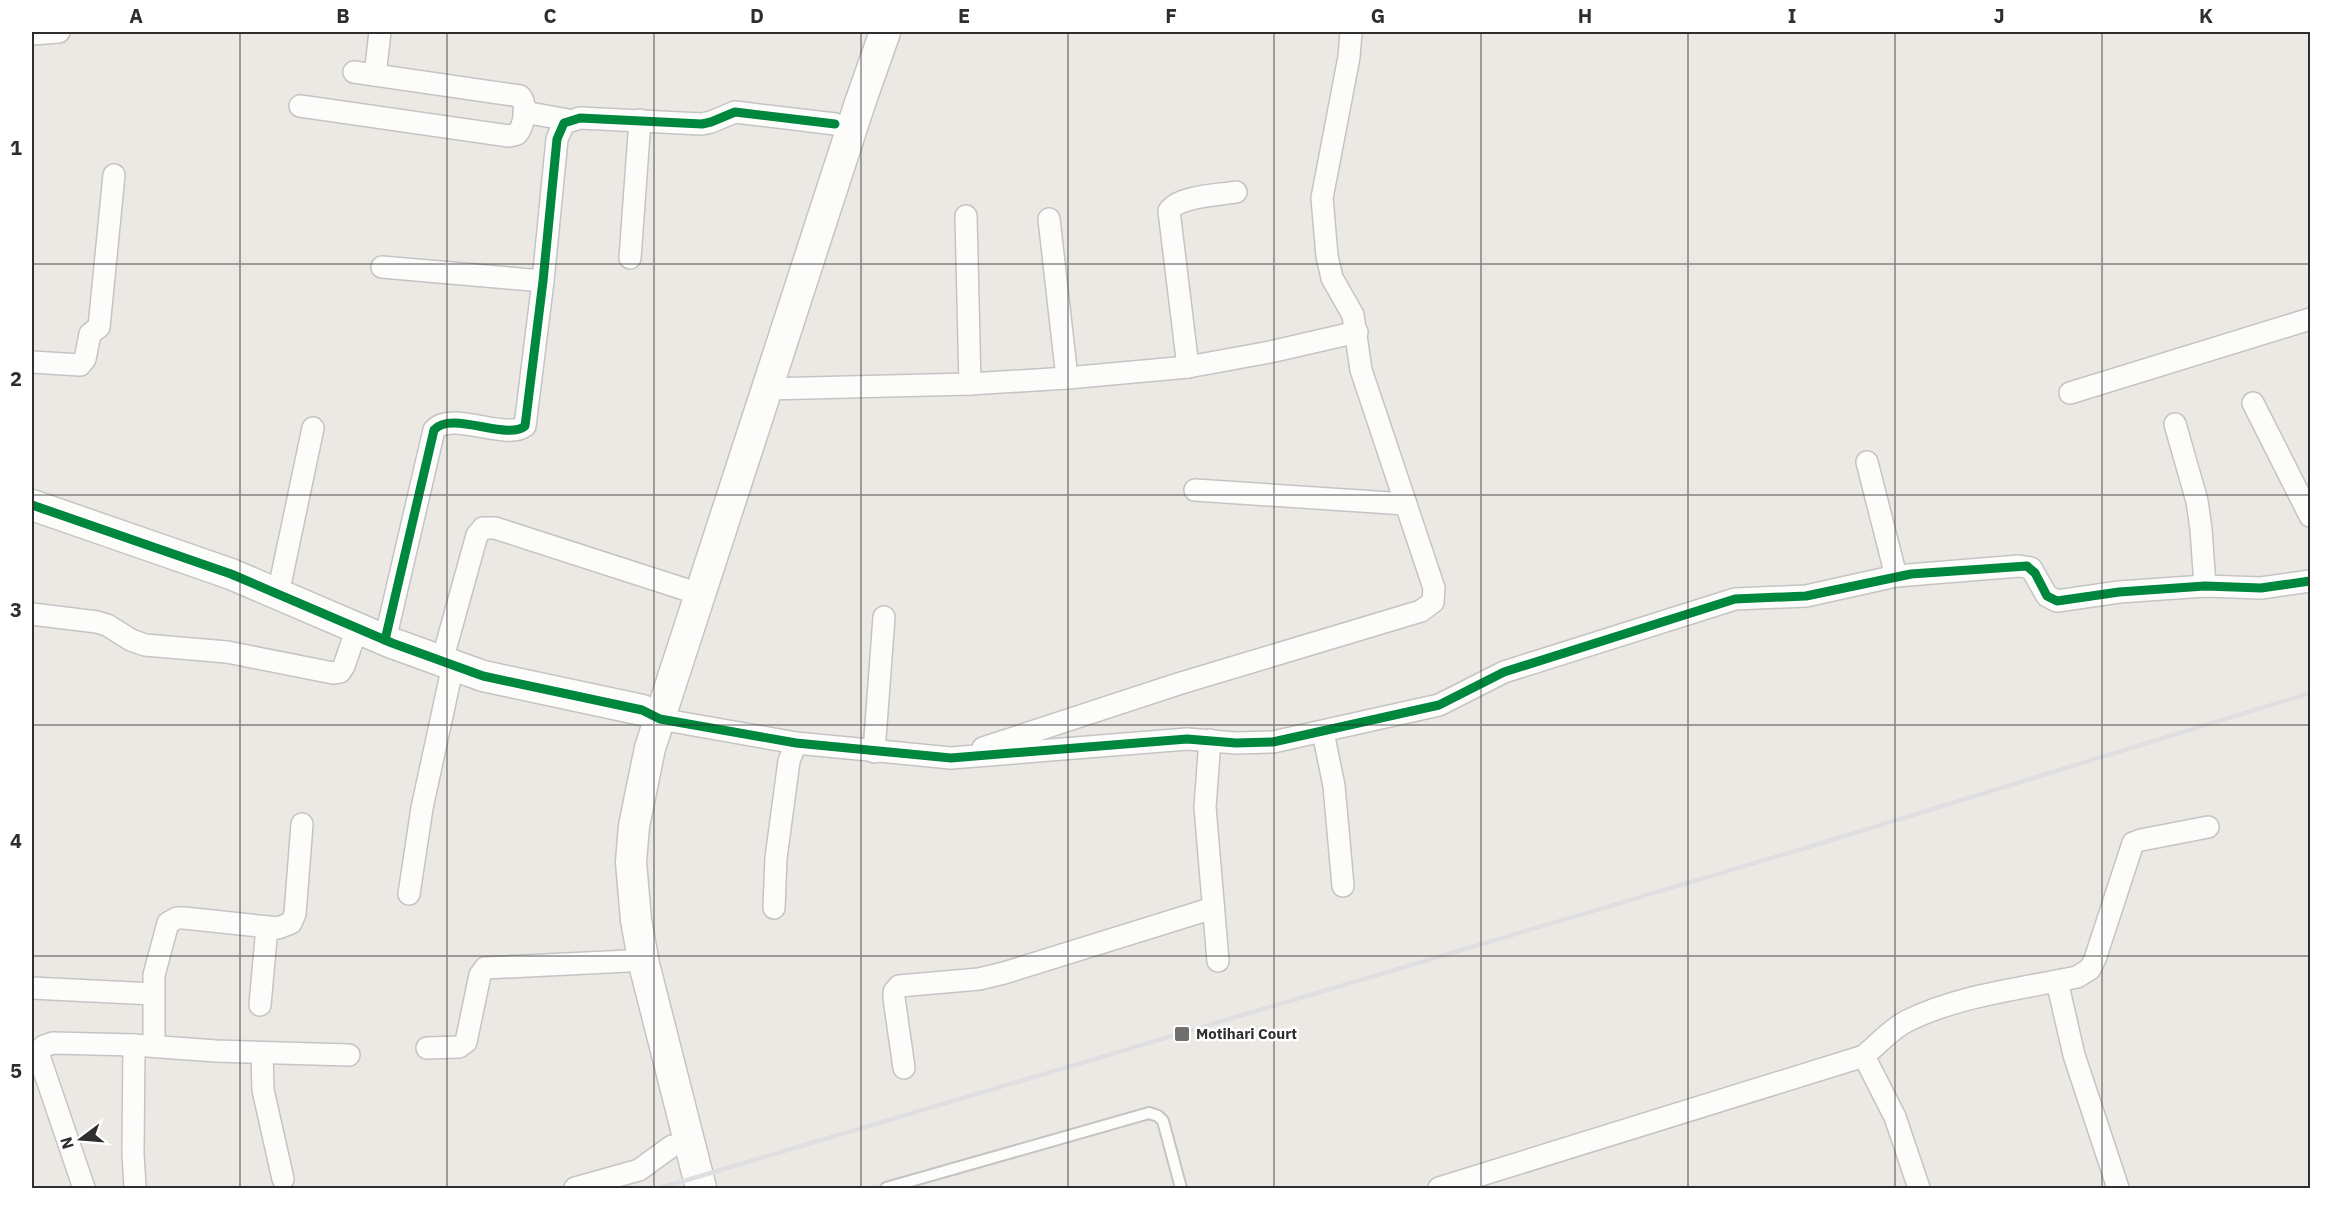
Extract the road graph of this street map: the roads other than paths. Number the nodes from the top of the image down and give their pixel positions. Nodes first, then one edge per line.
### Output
1 (59, 32) edge
2 (380, 32) edge
3 (867, 32) edge
4 (885, 32) edge
5 (1352, 32) edge
6 (32, 34) edge
7 (300, 106) dead end
8 (524, 112) junction
9 (568, 120) junction
10 (640, 120) junction
11 (836, 124) junction
12 (114, 175) dead end
13 (1236, 192) dead end
14 (966, 216) dead end
15 (1049, 219) dead end
16 (630, 258) dead end
17 (382, 267) dead end
18 (543, 281) junction
19 (2310, 319) edge
20 (1357, 332) junction
21 (32, 362) edge
22 (1188, 367) junction
23 (1067, 378) junction
24 (970, 384) junction
25 (766, 389) junction
26 (2070, 393) dead end
27 (2253, 403) dead end
28 (2175, 424) dead end
29 (313, 428) dead end
30 (1867, 462) dead end
31 (1195, 490) dead end
32 (1406, 504) junction
33 (32, 505) edge
34 (2310, 516) edge
35 (1896, 576) junction
36 (2310, 581) edge
37 (2205, 586) junction
38 (684, 589) junction
39 (278, 594) junction
40 (32, 614) edge
41 (884, 617) dead end
42 (357, 628) junction
43 (385, 640) junction
44 (447, 663) junction
45 (651, 715) junction
46 (1323, 732) junction
47 (1210, 740) junction
48 (796, 743) junction
49 (874, 752) junction
50 (951, 758) junction
51 (302, 824) dead end
52 (2208, 827) dead end
53 (1343, 886) dead end
54 (409, 894) dead end
55 (774, 908) dead end
56 (1213, 908) junction
57 (267, 927) junction
58 (628, 961) junction
59 (1218, 961) dead end
60 (2057, 981) junction
61 (32, 988) edge
62 (153, 994) junction
63 (260, 1005) dead end
64 (144, 1046) junction
65 (427, 1048) dead end
66 (262, 1053) junction
67 (349, 1055) dead end
68 (1864, 1056) junction
69 (904, 1068) dead end
70 (672, 1146) junction
71 (283, 1179) dead end
72 (84, 1188) edge
73 (135, 1188) edge
74 (575, 1188) edge
75 (683, 1188) edge
76 (701, 1188) edge
77 (886, 1188) edge
78 (1181, 1188) edge
79 (1439, 1188) edge
80 (1919, 1188) edge
81 (2118, 1188) edge

1 - 6 street
2 - 8 street
3 - 11 main road
4 - 25 main road
5 - 20 street
7 - 8 street
8 - 9 street
9 - 10 street
9 - 18 street
10 - 11 street
10 - 16 street
11 - 38 main road
12 - 21 street
13 - 22 street
14 - 24 street
15 - 23 street
17 - 18 street
18 - 43 street
19 - 26 street
20 - 22 street
20 - 32 street
22 - 23 street
23 - 24 street
24 - 25 street
25 - 45 main road
27 - 34 street
28 - 37 street
29 - 39 street
30 - 35 street
31 - 32 street
32 - 50 street
33 - 39 main road
35 - 37 street
35 - 46 street
36 - 37 street
38 - 44 street
38 - 45 main road
39 - 42 main road
40 - 42 street
41 - 49 street
42 - 43 main road
43 - 44 main road
44 - 45 main road
44 - 54 street
45 - 48 street
45 - 58 main road
45 - 76 main road
46 - 47 street
46 - 53 street
47 - 50 street
47 - 56 street
48 - 49 street
48 - 55 street
49 - 50 street
51 - 57 street
52 - 60 street
56 - 59 street
56 - 69 street
57 - 62 street
57 - 63 street
58 - 65 street
58 - 70 main road
60 - 68 street
60 - 81 street
61 - 62 street
62 - 64 street
64 - 66 street
64 - 72 street
64 - 73 street
66 - 67 street
66 - 71 street
68 - 79 street
68 - 80 street
70 - 74 street
70 - 75 main road
77 - 78 lane

